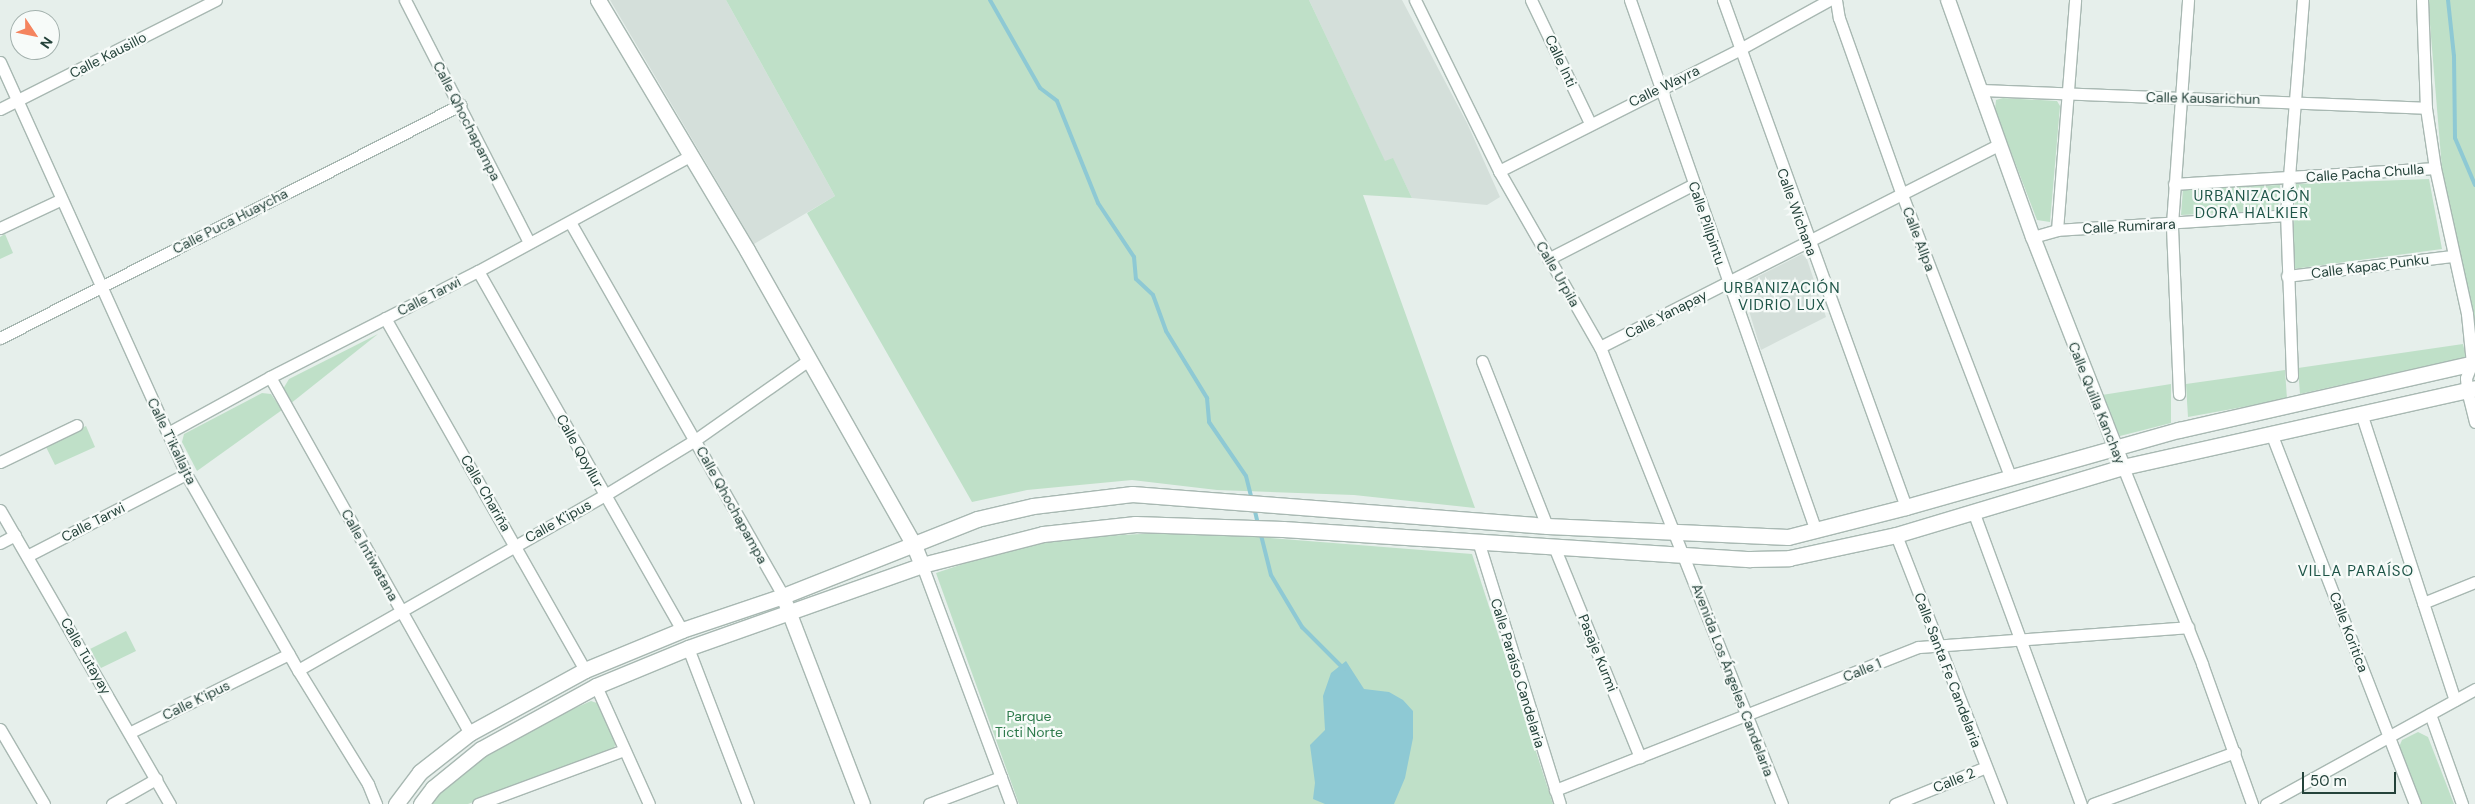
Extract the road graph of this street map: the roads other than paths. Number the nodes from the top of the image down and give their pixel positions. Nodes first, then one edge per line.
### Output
1 (216, 0) edge
2 (405, 0) edge
3 (598, 0) edge
4 (1415, 0) edge
5 (1532, 0) edge
6 (1630, 0) edge
7 (1723, 0) edge
8 (1829, 0) edge
9 (1836, 0) edge
10 (1948, 0) edge
11 (2074, 0) edge
12 (2188, 0) edge
13 (2303, 0) edge
14 (2422, 0) edge
15 (1740, 49) junction
16 (0, 62) edge
17 (1661, 87) junction
18 (1981, 90) junction
19 (2066, 95) junction
20 (2181, 98) junction
21 (18, 100) junction
22 (2295, 100) junction
23 (460, 105) junction
24 (2426, 108) junction
25 (0, 109) edge
26 (1590, 123) junction
27 (2000, 145) junction
28 (690, 156) junction
29 (2435, 168) junction
30 (1499, 171) junction
31 (2289, 178) junction
32 (1694, 184) junction
33 (2174, 184) junction
34 (1901, 192) junction
35 (60, 200) junction
36 (2286, 215) junction
37 (570, 222) junction
38 (2172, 224) junction
39 (0, 228) edge
40 (2057, 230) junction
41 (2033, 237) junction
42 (1807, 241) junction
43 (529, 242) junction
44 (2453, 256) junction
45 (1548, 259) junction
46 (478, 272) junction
47 (2287, 276) junction
48 (1727, 282) junction
49 (100, 286) junction
50 (385, 318) junction
51 (0, 338) edge
52 (1600, 348) junction
53 (809, 360) junction
54 (1482, 360) dead end
55 (2474, 363) edge
56 (2292, 376) dead end
57 (270, 377) junction
58 (2471, 389) edge
59 (2179, 394) dead end
60 (2361, 413) junction
61 (2475, 422) edge
62 (77, 425) dead end
63 (168, 433) junction
64 (2272, 433) junction
65 (695, 440) junction
66 (2113, 448) junction
67 (0, 462) edge
68 (2122, 467) junction
69 (186, 474) junction
70 (2010, 476) junction
71 (605, 495) junction
72 (1906, 508) junction
73 (0, 510) edge
74 (1974, 510) junction
75 (1547, 526) junction
76 (1816, 531) junction
77 (1677, 534) junction
78 (15, 535) junction
79 (1896, 535) junction
80 (1478, 541) junction
81 (0, 543) edge
82 (913, 543) junction
83 (516, 545) junction
84 (1555, 549) junction
85 (27, 556) junction
86 (1685, 556) junction
87 (922, 564) junction
88 (2475, 582) edge
89 (783, 596) junction
90 (2423, 603) junction
91 (401, 611) junction
92 (790, 613) junction
93 (2188, 628) junction
94 (682, 630) junction
95 (2019, 640) junction
96 (1940, 647) junction
97 (688, 648) junction
98 (289, 654) junction
99 (298, 670) junction
100 (585, 670) junction
101 (596, 686) junction
102 (2475, 690) edge
103 (2455, 700) junction
104 (2430, 714) junction
105 (1746, 716) junction
106 (0, 730) edge
107 (130, 732) junction
108 (470, 733) junction
109 (2389, 737) junction
110 (624, 750) junction
111 (2235, 752) junction
112 (1640, 757) junction
113 (1986, 767) junction
114 (1002, 777) junction
115 (156, 779) junction
116 (1555, 790) junction
117 (395, 802) edge
118 (44, 804) edge
119 (112, 804) edge
120 (170, 804) edge
121 (376, 804) edge
122 (421, 804) edge
123 (478, 804) edge
124 (649, 804) edge
125 (748, 804) edge
126 (863, 804) edge
127 (930, 804) edge
128 (1011, 804) edge
129 (1560, 804) edge
130 (1782, 804) edge
131 (1895, 804) edge
132 (2001, 804) edge
133 (2081, 804) edge
134 (2093, 804) edge
135 (2252, 804) edge
136 (2266, 804) edge
137 (2415, 804) edge
138 (2462, 804) edge

1 - 21 street, Calle Kausillo
2 - 23 street, Calle Qhochapampa
3 - 28 main road
4 - 30 street, Calle Urpila
5 - 26 street, Calle Inti
6 - 17 street, Calle Pillpintu
7 - 15 street, Calle Wichana
8 - 15 street, Calle Wayra
9 - 34 street, Calle Allpa
10 - 18 street, Calle Quilla Kanchay
11 - 19 street
12 - 20 street
13 - 22 street
14 - 24 street
15 - 17 street, Calle Wayra
15 - 42 street, Calle Wichana
16 - 21 street, Calle T'ikallajta
17 - 26 street, Calle Wayra
17 - 32 street, Calle Pillpintu
18 - 19 street, Calle Kausarichun
18 - 27 street, Calle Quilla Kanchay
19 - 20 street, Calle Kausarichun
19 - 40 street
20 - 22 street, Calle Kausarichun
20 - 33 street
21 - 25 street, Calle Kausillo
21 - 35 street, Calle T'ikallajta
22 - 24 street, Calle Kausarichun
22 - 31 street
23 - 43 street, Calle Qhochapampa
23 - 49 street, Calle Puca Huaycha
24 - 29 street
26 - 30 street, Calle Wayra
27 - 34 street, Calle Yanapay
27 - 41 street, Calle Quilla Kanchay
28 - 37 street, Calle Tarwi
28 - 53 main road
29 - 31 street, Calle Pacha Chulla
29 - 44 street
30 - 45 street, Calle Urpila
31 - 33 street, Calle Pacha Chulla
31 - 36 street
32 - 45 street
32 - 48 street, Calle Pillpintu
33 - 38 street
34 - 42 street, Calle Yanapay
34 - 70 street, Calle Allpa
35 - 39 street
35 - 49 street, Calle T'ikallajta
36 - 38 street, Calle Rumirara
36 - 47 street
37 - 43 street, Calle Tarwi
37 - 65 street, Calle Qhochapampa
38 - 40 street, Calle Rumirara
38 - 59 street
40 - 41 street, Calle Rumirara
41 - 66 street, Calle Quilla Kanchay
42 - 48 street, Calle Yanapay
42 - 72 street, Calle Wichana
43 - 46 street, Calle Tarwi
44 - 47 street, Calle Kapac Punku
44 - 55 street
45 - 52 street, Calle Urpila
46 - 50 street, Calle Tarwi
46 - 71 street, Calle Qoyllur
47 - 56 street
48 - 52 street, Calle Yanapay
48 - 76 street, Calle Pillpintu
49 - 51 street, Calle Puca Huaycha
49 - 63 street, Calle T'ikallajta
50 - 57 street, Calle Tarwi
50 - 83 street, Calle Chariña
52 - 77 street, Calle Urpila
53 - 65 street, Calle K'ipus
53 - 82 main road
54 - 75 street
55 - 58 street
55 - 66 main road
57 - 63 street, Calle Tarwi
57 - 91 street, Calle Intiwatana
58 - 60 main road
58 - 61 street
60 - 64 main road
60 - 90 street
62 - 67 street
63 - 69 street, Calle T'ikallajta
64 - 68 main road
64 - 109 street, Calle Koritica
65 - 71 street, Calle K'ipus
65 - 89 street, Calle Qhochapampa
66 - 68 street, Calle Quilla Kanchay
66 - 70 main road
68 - 74 main road
68 - 93 street, Calle Quilla Kanchay
69 - 85 street, Calle Tarwi
69 - 98 street, Calle T'ikallajta
70 - 72 main road
71 - 83 street, Calle K'ipus
71 - 94 street, Calle Qoyllur
72 - 76 main road
73 - 78 street, Calle Tutayay
74 - 79 main road
74 - 95 street
75 - 77 main road
75 - 82 main road
76 - 77 main road
77 - 86 street, Calle Urpila
78 - 81 street
78 - 85 street, Calle Tutayay
79 - 86 main road
79 - 96 street, Calle Santa Fe Candelaria
80 - 84 main road
80 - 87 main road
80 - 116 street, Calle Paraíso Candelaria
82 - 87 main road
82 - 89 main road
83 - 91 street, Calle K'ipus
83 - 100 street, Calle Chariña
84 - 86 main road
84 - 112 street, Pasaje Kurmi
85 - 107 street, Calle Tutayay
86 - 105 street, Avenida Los Ángeles Candelaria
87 - 92 main road
87 - 114 street
88 - 90 street
89 - 92 street, Calle Qhochapampa
89 - 94 main road
90 - 103 street
91 - 99 street, Calle K'ipus
91 - 108 street, Calle Intiwatana
92 - 97 main road
92 - 126 street, Calle Qhochapampa
93 - 95 street, Calle 1
93 - 111 street, Calle Quilla Kanchay
94 - 100 main road
95 - 96 street, Calle 1
95 - 133 street
96 - 105 street, Calle 1
96 - 113 street, Calle Santa Fe Candelaria
97 - 101 main road
97 - 125 street
98 - 99 street, Calle T'ikallajta
98 - 107 street, Calle K'ipus
99 - 121 street, Calle T'ikallajta
100 - 108 main road
101 - 110 street
101 - 122 main road
102 - 103 street
103 - 104 street
104 - 109 street
104 - 138 street
105 - 112 street, Calle 1
105 - 130 street, Avenida Los Ángeles Candelaria
106 - 118 street
107 - 115 street, Calle Tutayay
108 - 117 main road
109 - 136 street
109 - 137 street, Calle Koritica
110 - 123 street
110 - 124 street
111 - 134 street
111 - 135 street, Calle Quilla Kanchay
112 - 116 street, Calle 1
113 - 131 street, Calle 2
113 - 132 street, Calle Santa Fe Candelaria
114 - 127 street
114 - 128 street
115 - 119 street
115 - 120 street, Calle Tutayay
116 - 129 street, Calle Paraíso Candelaria

